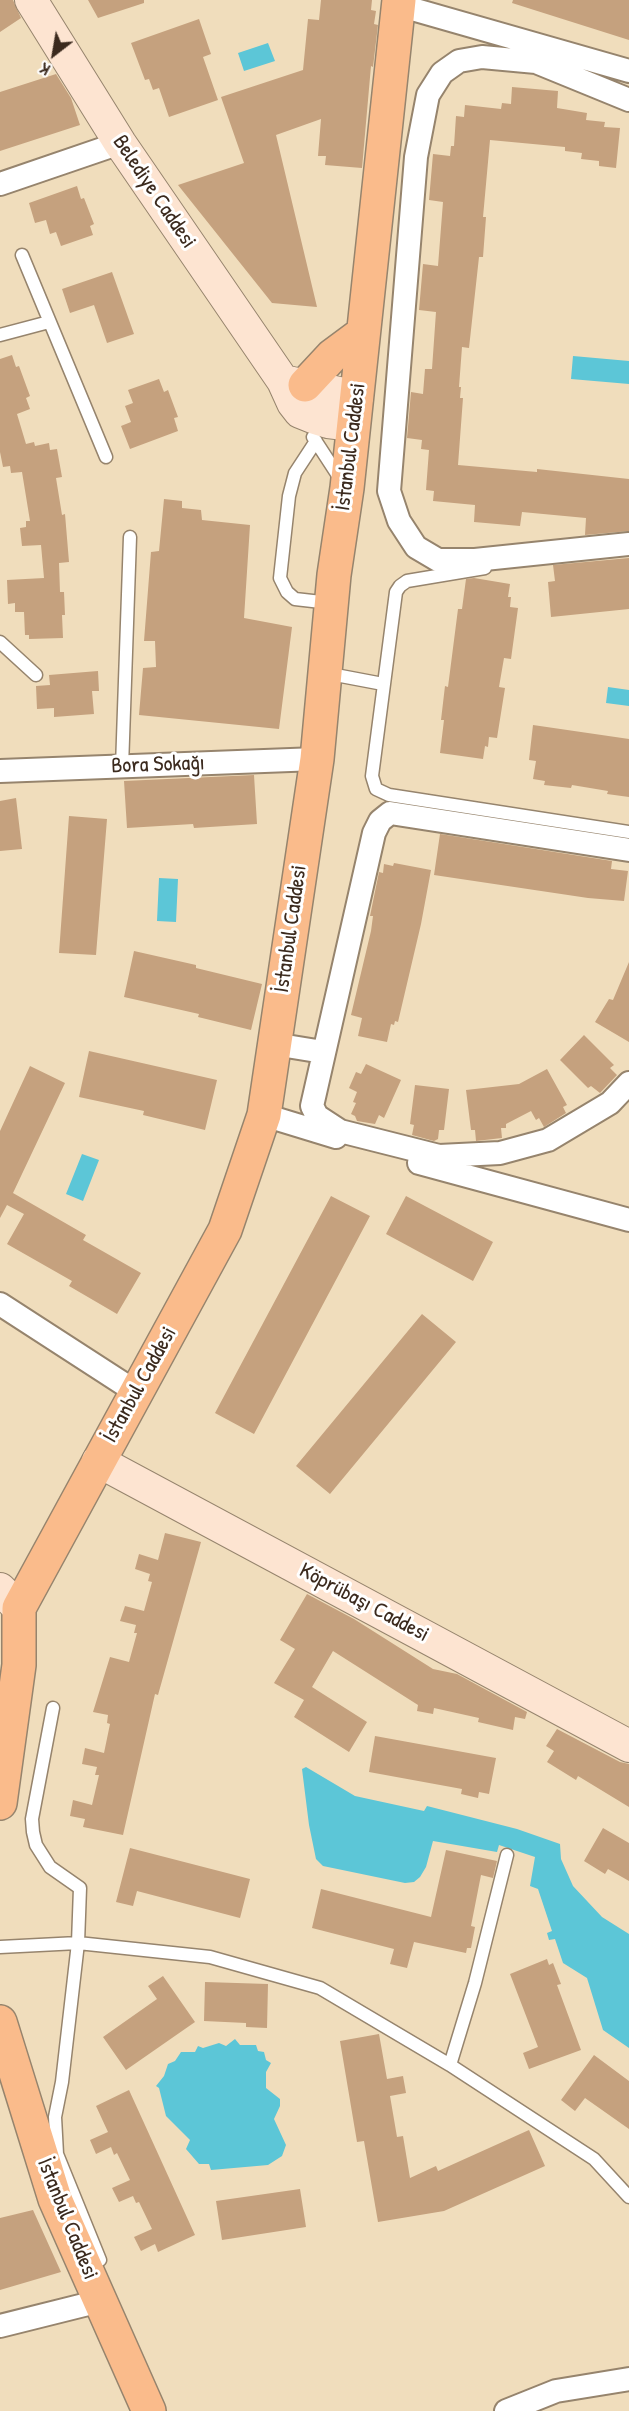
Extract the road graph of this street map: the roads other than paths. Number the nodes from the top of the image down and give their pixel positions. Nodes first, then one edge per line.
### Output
1 (31, 0) edge
2 (398, 3) edge
3 (629, 71) edge
4 (629, 100) edge
5 (120, 143) junction
6 (0, 184) edge
7 (22, 255) dead end
8 (49, 322) junction
9 (363, 333) junction
10 (0, 335) edge
11 (296, 392) junction
12 (355, 411) junction
13 (316, 441) junction
14 (106, 457) dead end
15 (346, 488) junction
16 (130, 537) dead end
17 (629, 543) edge
18 (629, 549) edge
19 (332, 604) junction
20 (0, 642) edge
21 (325, 673) junction
22 (36, 675) dead end
23 (383, 684) junction
24 (317, 759) junction
25 (122, 766) junction
26 (0, 771) edge
27 (629, 832) edge
28 (629, 850) edge
29 (274, 1044) junction
30 (323, 1052) junction
31 (629, 1083) edge
32 (264, 1115) junction
33 (629, 1220) edge
34 (0, 1304) edge
35 (136, 1392) junction
36 (98, 1461) junction
37 (10, 1598) edge
38 (53, 1708) dead end
39 (629, 1746) edge
40 (0, 1803) edge
41 (507, 1855) dead end
42 (78, 1943) junction
43 (0, 1947) edge
44 (0, 2022) edge
45 (450, 2065) junction
46 (629, 2197) edge
47 (100, 2261) dead end
48 (100, 2301) junction
49 (0, 2326) edge
50 (629, 2379) edge
51 (516, 2409) edge
52 (149, 2411) edge

1 - 5 street, Belediye Caddesi
2 - 3 street
2 - 9 main road, İstanbul Caddesi
4 - 17 street
5 - 6 street
5 - 11 street, Belediye Caddesi
7 - 8 lane
8 - 10 lane
8 - 14 lane
9 - 11 main road
9 - 12 main road, İstanbul Caddesi
11 - 12 street
11 - 13 lane
12 - 15 main road, İstanbul Caddesi
13 - 15 lane
13 - 19 lane
15 - 19 main road, İstanbul Caddesi
16 - 25 lane
18 - 23 lane
19 - 21 main road, İstanbul Caddesi
20 - 22 lane
21 - 23 lane
21 - 24 main road, İstanbul Caddesi
23 - 27 lane
24 - 25 street, Bora Sokağı
24 - 29 main road, İstanbul Caddesi
25 - 26 street, Bora Sokağı
28 - 30 street
29 - 30 street
29 - 32 main road, İstanbul Caddesi
30 - 31 street
32 - 33 street
32 - 35 main road, İstanbul Caddesi
34 - 35 street
35 - 36 main road, İstanbul Caddesi
36 - 37 main road, İstanbul Caddesi
36 - 39 street, Köprübaşı Caddesi
37 - 40 main road, İstanbul Caddesi
38 - 42 lane
41 - 45 lane
42 - 43 lane
42 - 45 lane
42 - 47 lane
44 - 48 main road, İstanbul Caddesi
45 - 46 lane
48 - 49 street
48 - 52 main road, İstanbul Caddesi
50 - 51 street

